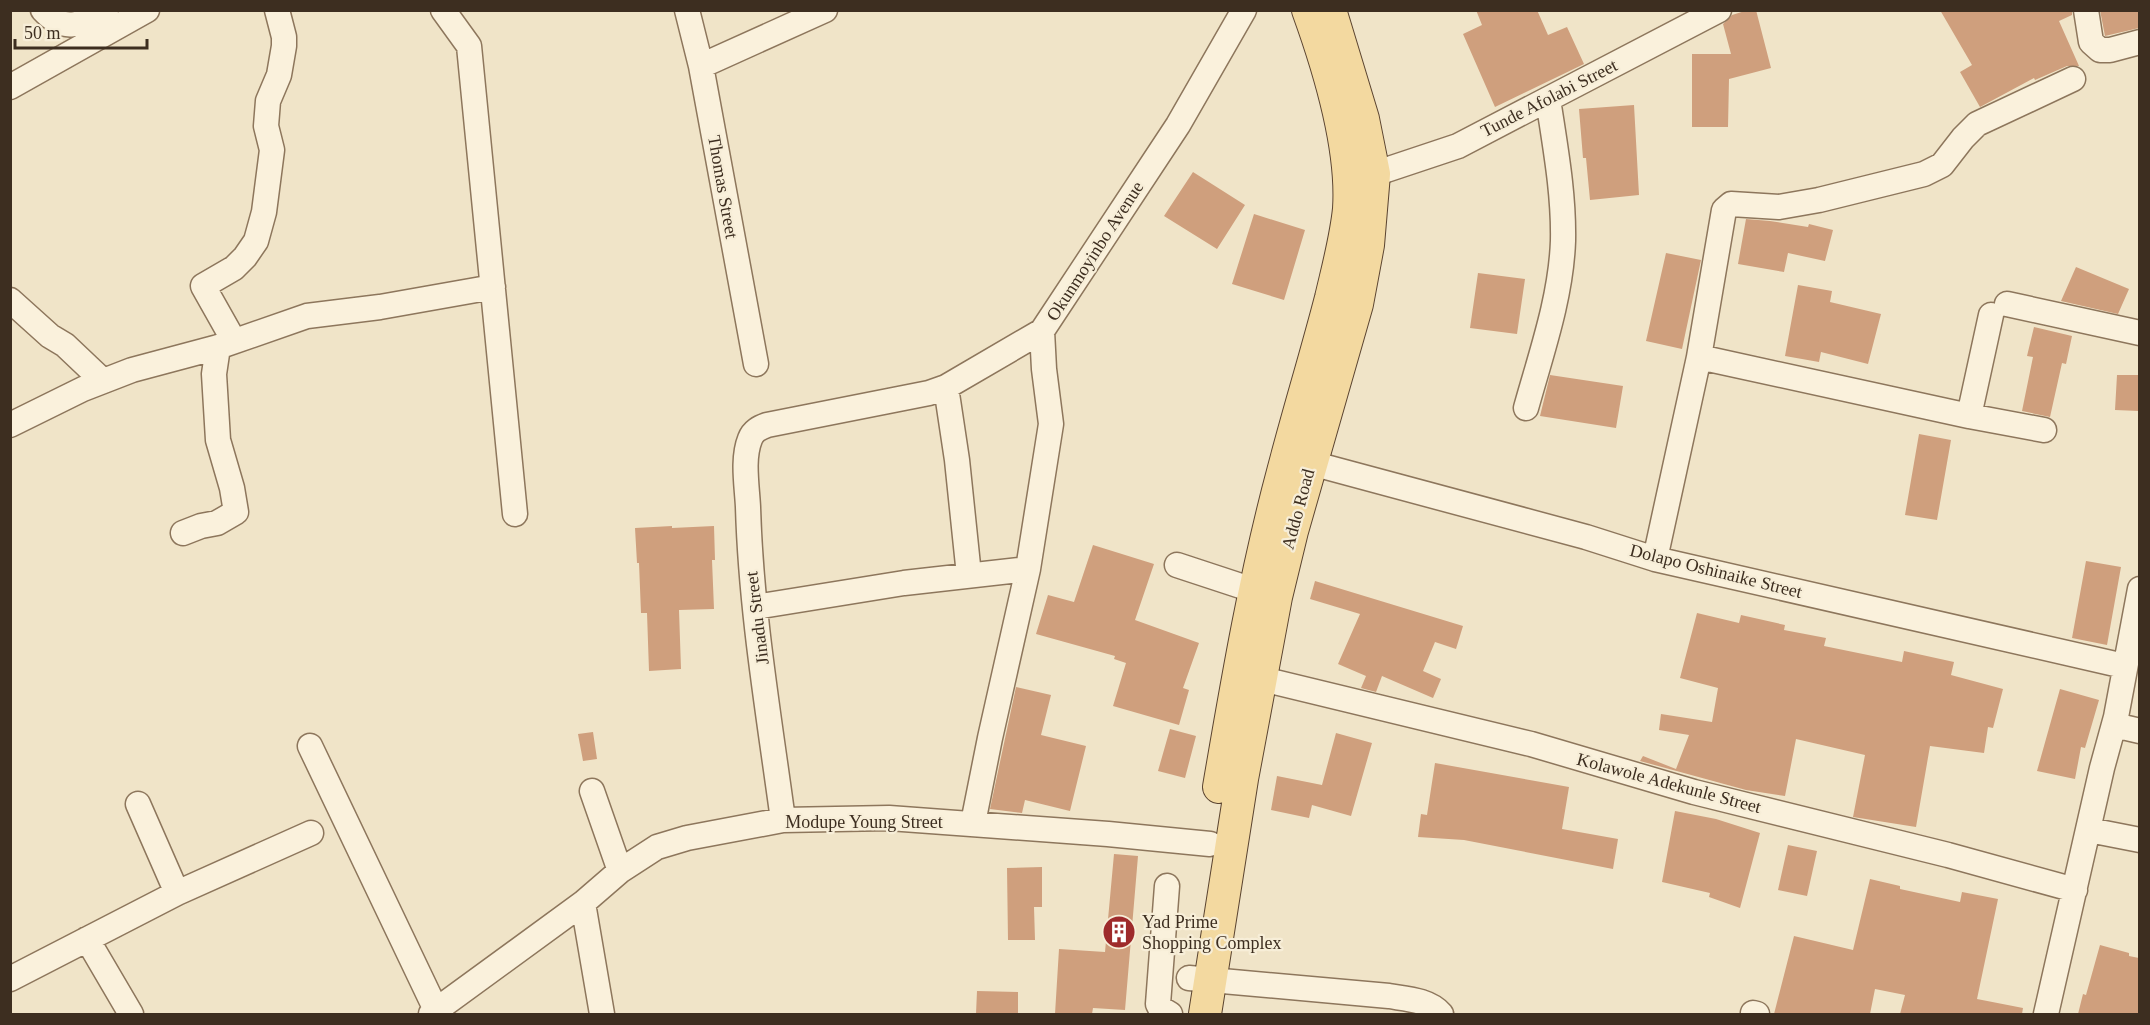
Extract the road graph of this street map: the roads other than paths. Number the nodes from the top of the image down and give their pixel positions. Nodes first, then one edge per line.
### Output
1 (43, 10) edge
2 (106, 10) edge
3 (147, 10) edge
4 (277, 10) edge
5 (443, 10) edge
6 (687, 10) edge
7 (825, 10) edge
8 (1244, 10) edge
9 (1308, 10) edge
10 (1330, 10) edge
11 (2086, 10) edge
12 (1717, 11) edge
13 (2139, 42) edge
14 (701, 66) junction
15 (2073, 79) dead end
16 (10, 87) edge
17 (1548, 99) junction
18 (1374, 174) junction
19 (493, 287) junction
20 (11, 300) edge
21 (1042, 331) junction
22 (2139, 333) edge
23 (226, 344) junction
24 (1699, 357) junction
25 (756, 364) dead end
26 (103, 381) junction
27 (946, 387) junction
28 (1526, 408) dead end
29 (1969, 416) junction
30 (10, 425) edge
31 (767, 425) joint
32 (2044, 430) dead end
33 (1311, 463) junction
34 (515, 514) dead end
35 (183, 533) dead end
36 (1655, 559) junction
37 (1177, 565) dead end
38 (1028, 568) junction
39 (969, 575) junction
40 (2139, 589) edge
41 (1256, 591) junction
42 (755, 607) junction
43 (2124, 666) junction
44 (1262, 679) junction
45 (2114, 725) junction
46 (2139, 731) edge
47 (310, 746) dead end
48 (592, 791) dead end
49 (138, 804) dead end
50 (783, 820) junction
51 (974, 824) junction
52 (2089, 830) junction
53 (311, 833) dead end
54 (2139, 840) edge
55 (1210, 844) junction
56 (620, 871) junction
57 (1167, 886) dead end
58 (2075, 890) junction
59 (177, 893) junction
60 (583, 903) junction
61 (87, 939) junction
62 (10, 979) edge
63 (1200, 980) junction
64 (434, 1012) edge
65 (131, 1014) edge
66 (602, 1014) edge
67 (1170, 1014) edge
68 (1183, 1014) edge
69 (1205, 1014) edge
70 (1442, 1014) edge
71 (2046, 1014) edge

1 - 2 street
3 - 16 street
4 - 23 street
5 - 19 street
6 - 14 street, Thomas Street
7 - 14 street
8 - 21 street, Okunmoyinbo Avenue
9 - 41 main road, Addo Road
10 - 18 main road, Addo Road
11 - 13 street
12 - 17 street, Tunde Afolabi Street
14 - 25 street, Thomas Street
15 - 24 street
17 - 18 street, Tunde Afolabi Street
17 - 28 street
18 - 33 main road, Addo Road
19 - 23 street
19 - 34 street
20 - 26 street
21 - 27 street, Okunmoyinbo Avenue
21 - 38 street
22 - 29 street
23 - 26 street
23 - 35 street
24 - 29 street
24 - 36 street
26 - 30 street
27 - 31 street, Okunmoyinbo Avenue
27 - 39 street
29 - 32 street
31 - 42 street, Jinadu Street
33 - 36 street, Dolapo Oshinaike Street
33 - 44 main road, Addo Road
36 - 43 street, Dolapo Oshinaike Street
37 - 41 street
38 - 39 street
38 - 51 street
39 - 42 street
40 - 43 street
41 - 55 main road, Addo Road
42 - 50 street, Jinadu Street
43 - 45 street
44 - 58 street, Kolawole Adekunle Street
44 - 63 main road, Addo Road
45 - 46 street
45 - 52 street
47 - 64 street
48 - 56 street
49 - 59 street
50 - 51 street, Modupe Young Street
50 - 56 street, Modupe Young Street
51 - 55 street, Modupe Young Street
52 - 54 street
52 - 58 street
53 - 59 street
55 - 63 main road, Addo Road
56 - 60 street, Modupe Young Street
57 - 67 street
58 - 71 street
59 - 61 street
60 - 64 street, Modupe Young Street
60 - 66 street
61 - 62 street
61 - 65 street
63 - 68 main road, Addo Road
63 - 69 main road, Addo Road
63 - 70 street

